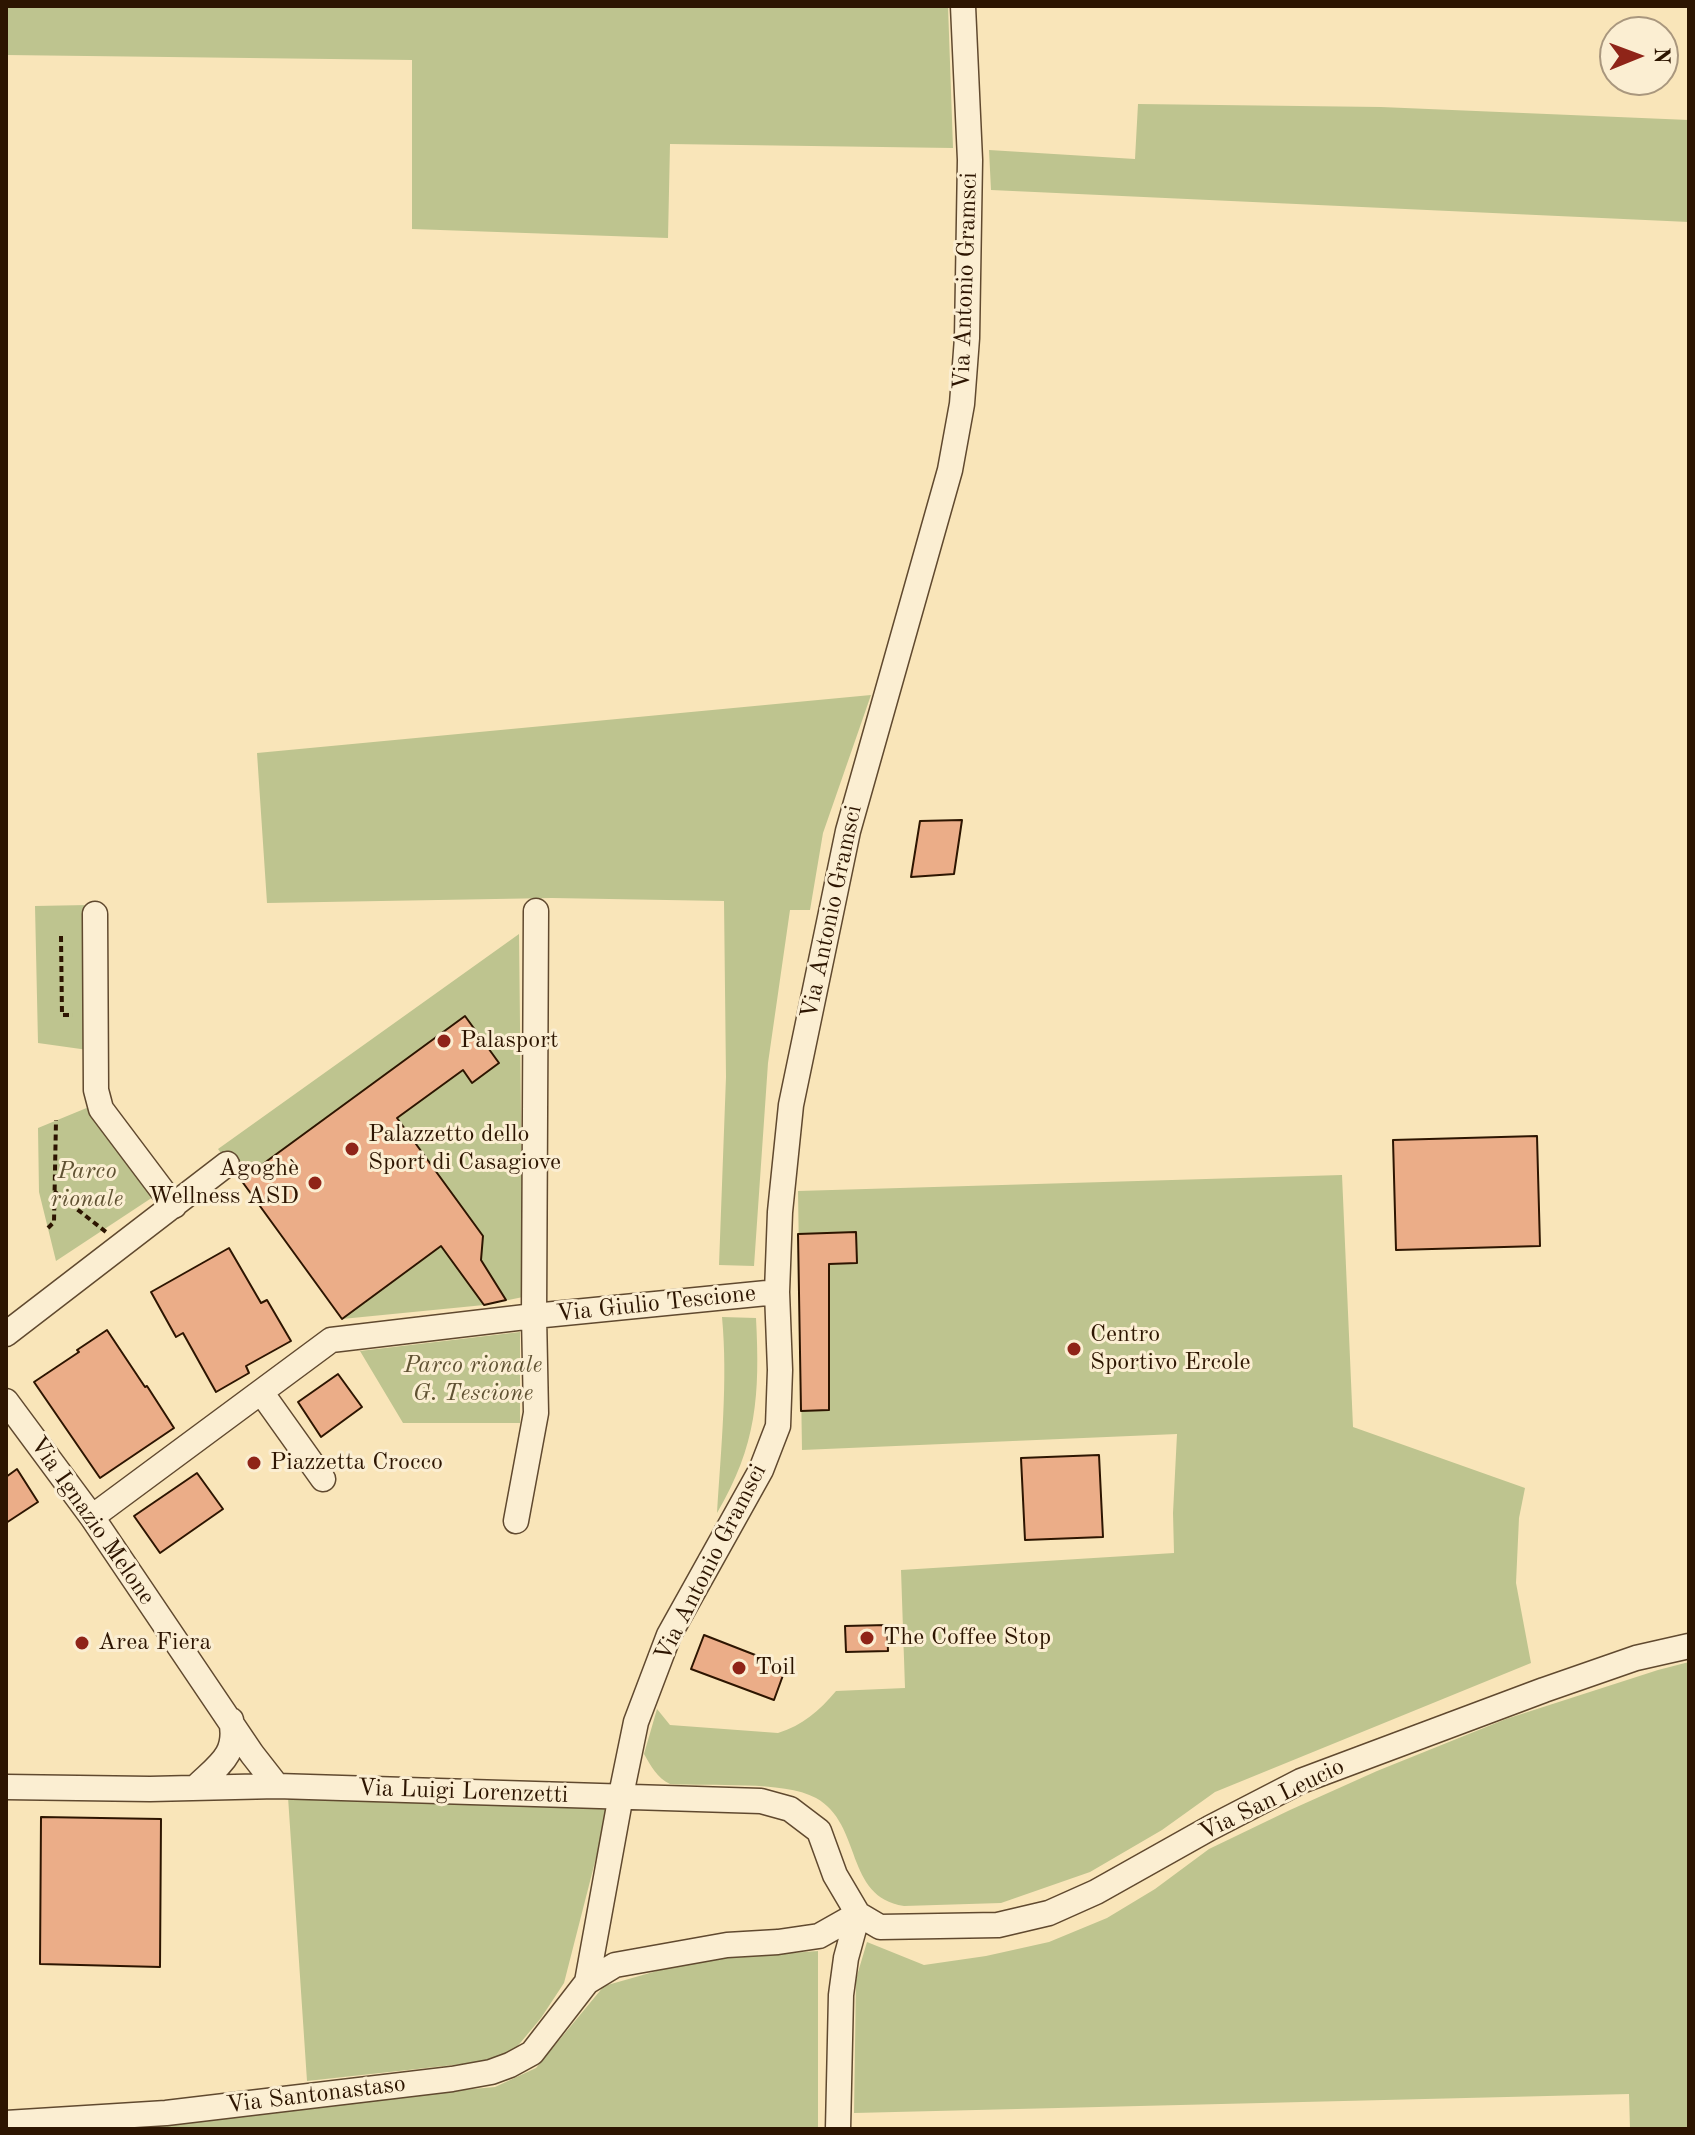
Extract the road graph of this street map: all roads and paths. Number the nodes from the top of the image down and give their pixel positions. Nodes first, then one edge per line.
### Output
1 (963, 6) edge
2 (536, 911) dead end
3 (95, 914) dead end
4 (61, 936) dead end
5 (96, 1015) junction
6 (56, 1120) dead end
7 (227, 1164) dead end
8 (54, 1191) junction
9 (174, 1206) junction
10 (48, 1228) dead end
11 (123, 1245) junction
12 (777, 1292) junction
13 (534, 1316) junction
14 (6, 1334) edge
15 (261, 1392) junction
16 (6, 1401) edge
17 (323, 1479) dead end
18 (92, 1517) junction
19 (516, 1521) dead end
20 (1689, 1646) edge
21 (231, 1720) junction
22 (277, 1786) junction
23 (6, 1787) edge
24 (195, 1788) junction
25 (621, 1795) junction
26 (858, 1914) junction
27 (587, 1982) junction
28 (6, 2123) edge
29 (838, 2129) edge

1 - 12 street, Via Antonio Gramsci
2 - 13 street, Via Giulio Tescione
3 - 5 street
4 - 5 path
5 - 9 street
6 - 8 path
7 - 9 street
8 - 10 path
8 - 11 path
9 - 11 street
11 - 14 street
12 - 13 street, Via Giulio Tescione
12 - 25 street, Via Antonio Gramsci
13 - 15 street, Via Giulio Tescione
13 - 19 street, Via Giulio Tescione
15 - 17 street
15 - 18 street, Via Giulio Tescione
16 - 18 street, Via Ignazio Melone
18 - 21 street, Via Ignazio Melone
20 - 26 street, Via San Leucio
21 - 22 street, Via Ignazio Melone
21 - 24 street
22 - 24 street, Via Luigi Lorenzetti
22 - 25 street, Via Luigi Lorenzetti
23 - 24 street, Via Luigi Lorenzetti
25 - 26 street, Via Luigi Lorenzetti
25 - 27 street, Via Santonastaso
26 - 27 street, Via Santonastaso
26 - 29 street
27 - 28 street, Via Santonastaso

